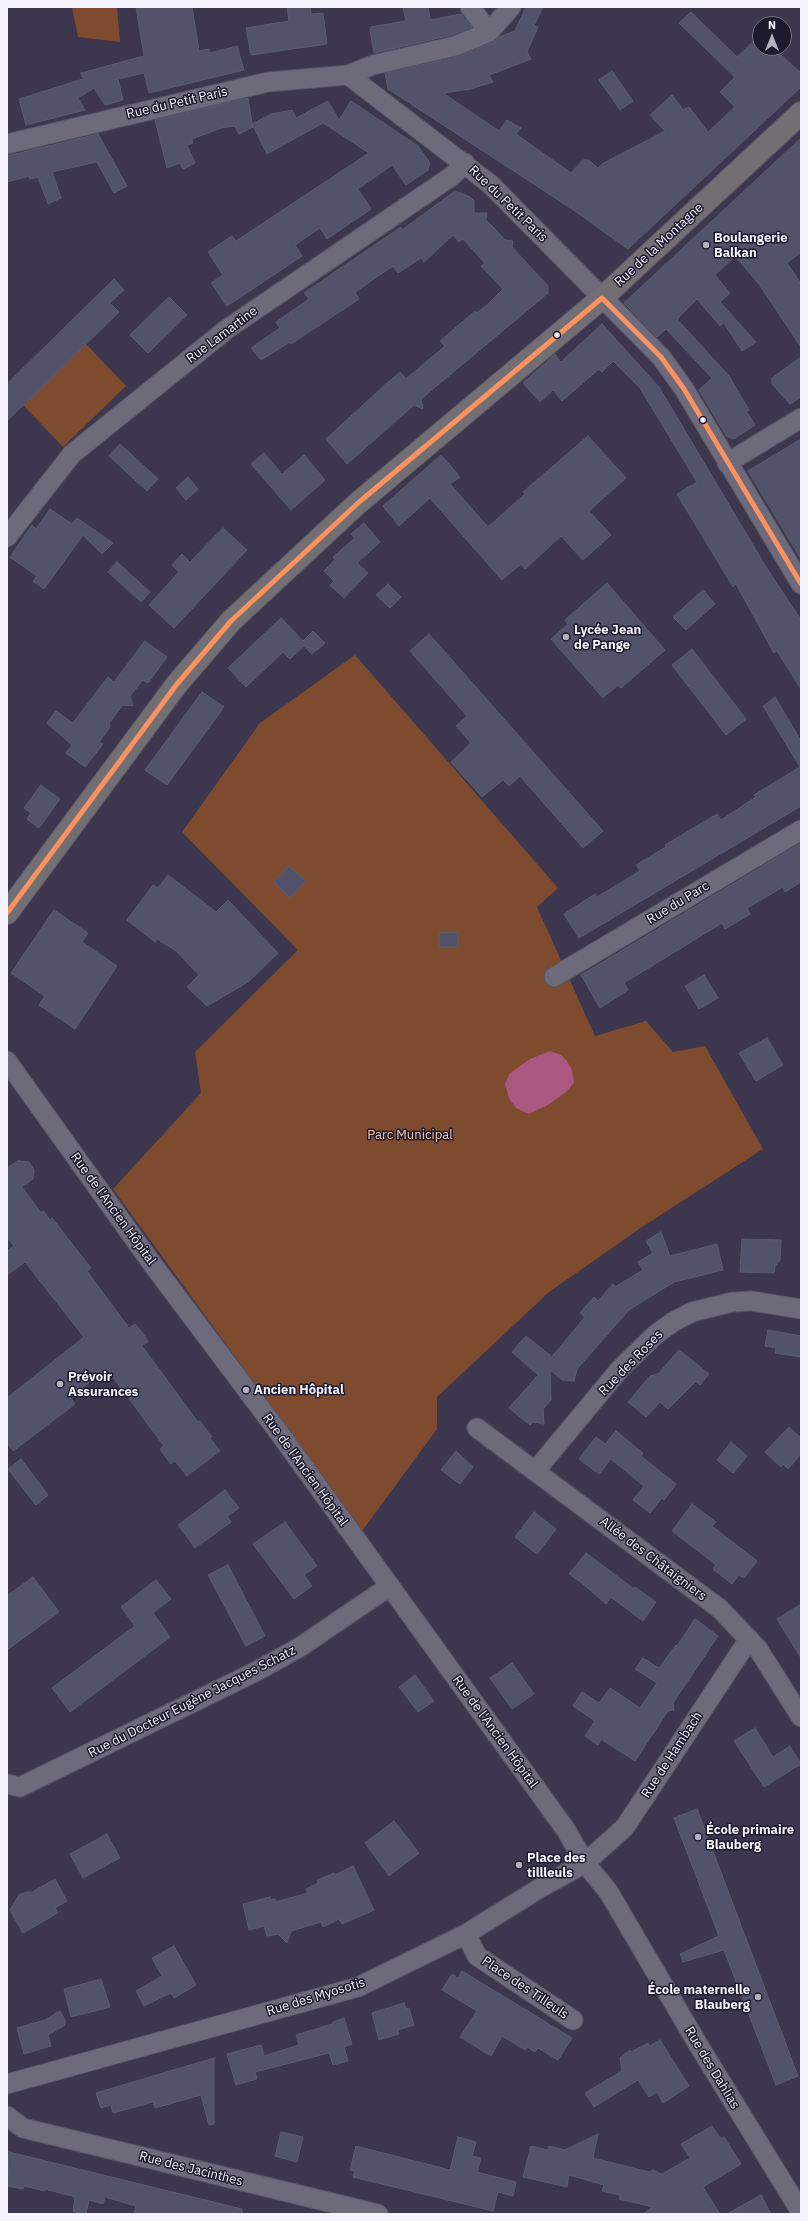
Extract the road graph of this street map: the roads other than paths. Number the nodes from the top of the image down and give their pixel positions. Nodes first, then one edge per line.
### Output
1 (470, 7) edge
2 (511, 7) edge
3 (489, 32) junction
4 (348, 76) junction
5 (801, 113) edge
6 (7, 144) edge
7 (465, 163) junction
8 (602, 298) junction
9 (801, 418) edge
10 (727, 463) junction
11 (7, 537) edge
12 (801, 584) edge
13 (801, 830) edge
14 (7, 913) edge
15 (554, 977) dead end
16 (7, 1061) edge
17 (801, 1309) edge
18 (477, 1428) dead end
19 (536, 1470) junction
20 (390, 1586) junction
21 (749, 1639) junction
22 (801, 1717) edge
23 (7, 1784) edge
24 (585, 1863) junction
25 (466, 1934) junction
26 (573, 2020) dead end
27 (7, 2084) edge
28 (7, 2116) edge
29 (801, 2212) edge
30 (378, 2214) edge

1 - 3 street
2 - 3 street, Rue du Petit Paris
3 - 4 street, Rue du Petit Paris
4 - 6 street, Rue du Petit Paris
4 - 7 street, Rue du Petit Paris
5 - 8 main road, Rue de la Montagne
7 - 8 street, Rue du Petit Paris
7 - 11 street, Rue Lamartine
8 - 10 street, Rue du Petit Paris
8 - 14 main road, Rue de la Montagne
9 - 10 street
10 - 12 street, Rue du Petit Paris
13 - 15 street, Rue du Parc
16 - 20 street, Rue de l'Ancien Hôpital
17 - 19 street, Rue des Roses
18 - 19 street, Allée des Châtaigniers
19 - 21 street, Allée des Châtaigniers
20 - 23 street, Rue du Docteur Eugène Jacques Schatz
20 - 24 street, Rue de l'Ancien Hôpital
21 - 22 street, Allée des Châtaigniers
21 - 24 street, Rue de Hambach
24 - 25 street, Rue des Myosotis
24 - 29 street, Rue des Dahlias
25 - 26 street, Place des Tilleuls
25 - 27 street, Rue des Myosotis
28 - 30 street, Rue des Jacinthes

